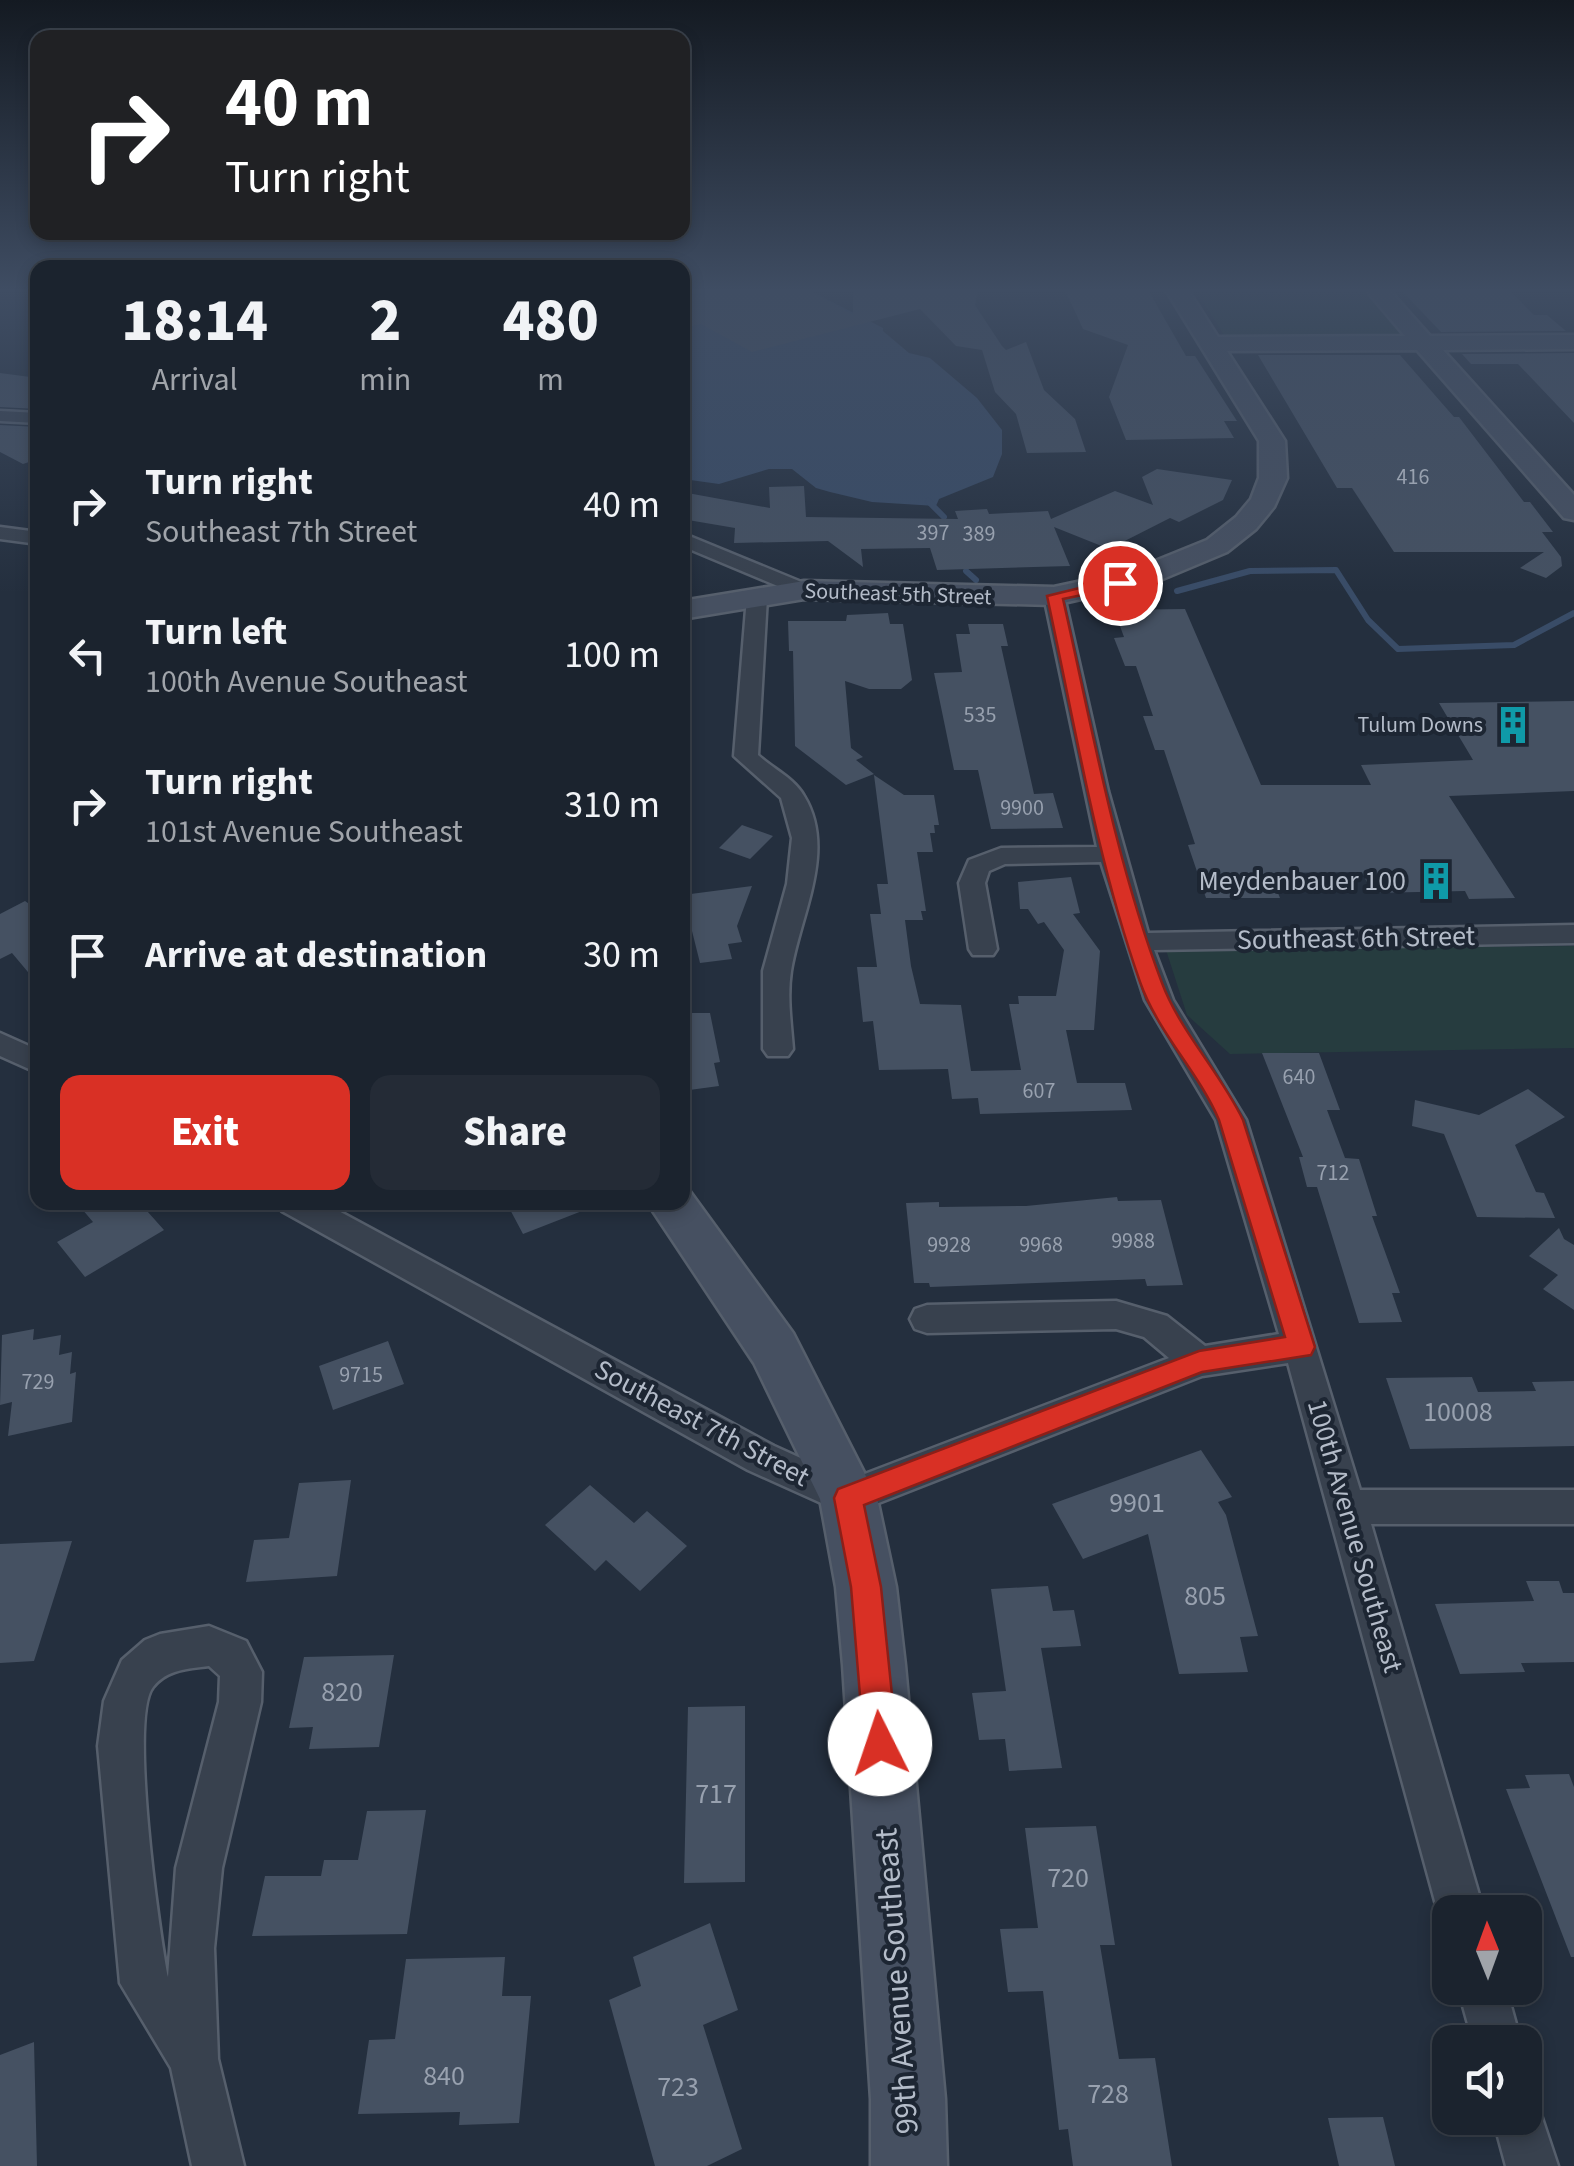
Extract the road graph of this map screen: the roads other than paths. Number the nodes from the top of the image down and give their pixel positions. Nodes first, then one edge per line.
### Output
1 (1241, 391) edge
2 (1467, 391) edge
3 (0, 416) edge
4 (30, 418) edge
5 (1574, 512) edge
6 (0, 533) edge
7 (30, 537) edge
8 (690, 542) edge
9 (804, 590) junction
10 (1054, 596) junction
11 (757, 597) junction
12 (690, 609) edge
13 (1112, 854) junction
14 (1574, 934) edge
15 (1138, 942) junction
16 (983, 949) dead end
17 (0, 1043) edge
18 (778, 1049) dead end
19 (30, 1059) edge
20 (309, 1210) edge
21 (677, 1210) edge
22 (927, 1319) dead end
23 (1302, 1347) junction
24 (1199, 1362) junction
25 (848, 1498) junction
26 (1347, 1506) junction
27 (1574, 1507) edge
28 (1456, 1895) edge
29 (193, 2058) junction
30 (1523, 2135) edge
31 (218, 2166) edge
32 (909, 2166) edge
33 (1532, 2166) edge

1 - 10 street, Southeast 5th Street
2 - 5 street
3 - 4 street
6 - 7 street
8 - 9 street
9 - 10 street, Southeast 5th Street
9 - 11 street, Southeast 5th Street
10 - 13 street, 100th Avenue Southeast
11 - 12 street, Southeast 5th Street
11 - 18 street
13 - 15 street, 100th Avenue Southeast
13 - 16 street
14 - 15 street, Southeast 6th Street
15 - 23 street, 100th Avenue Southeast
17 - 19 street
20 - 25 street, Southeast 7th Street
21 - 25 street, 99th Avenue Southeast
22 - 24 street
23 - 24 street
23 - 26 street, 100th Avenue Southeast
24 - 25 street
25 - 32 street, 99th Avenue Southeast
26 - 27 street
26 - 28 street, 100th Avenue Southeast
29 - 29 street
29 - 31 street
30 - 33 street

